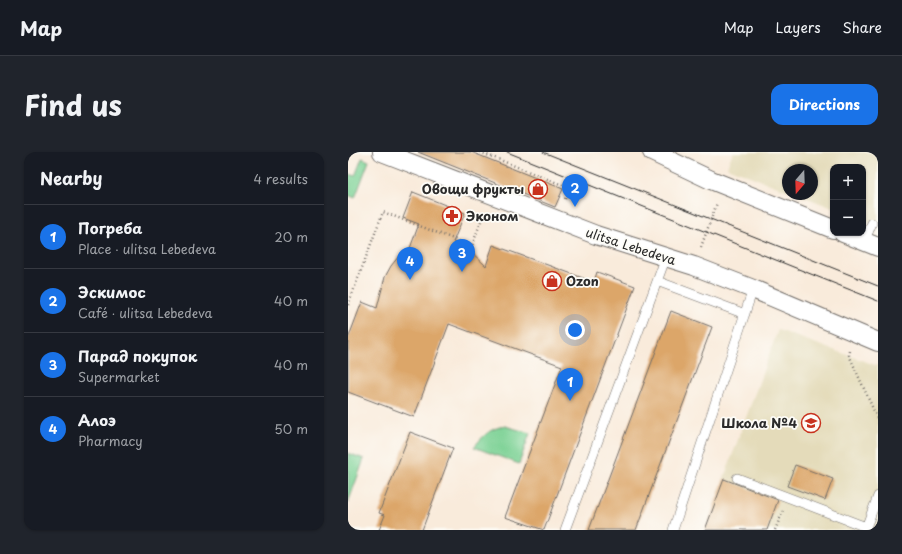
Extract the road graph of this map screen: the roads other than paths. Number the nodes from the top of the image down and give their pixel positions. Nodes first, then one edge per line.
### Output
1 (382, 152) edge
2 (652, 152) edge
3 (872, 223) dead end
4 (830, 228) edge
5 (851, 236) edge
6 (871, 244) edge
7 (666, 257) junction
8 (657, 281) junction
9 (754, 289) junction
10 (745, 314) junction
11 (878, 342) edge
12 (737, 478) dead end
13 (878, 496) edge
14 (866, 528) edge
15 (565, 530) edge
16 (673, 530) edge

1 - 7 street, ulitsa Lebedeva
2 - 4 street
3 - 6 lane
5 - 6 street
7 - 8 lane
7 - 9 street, ulitsa Lebedeva
8 - 10 lane
8 - 15 lane
9 - 10 lane
9 - 11 street, ulitsa Lebedeva
10 - 16 lane
12 - 14 lane
13 - 14 lane

